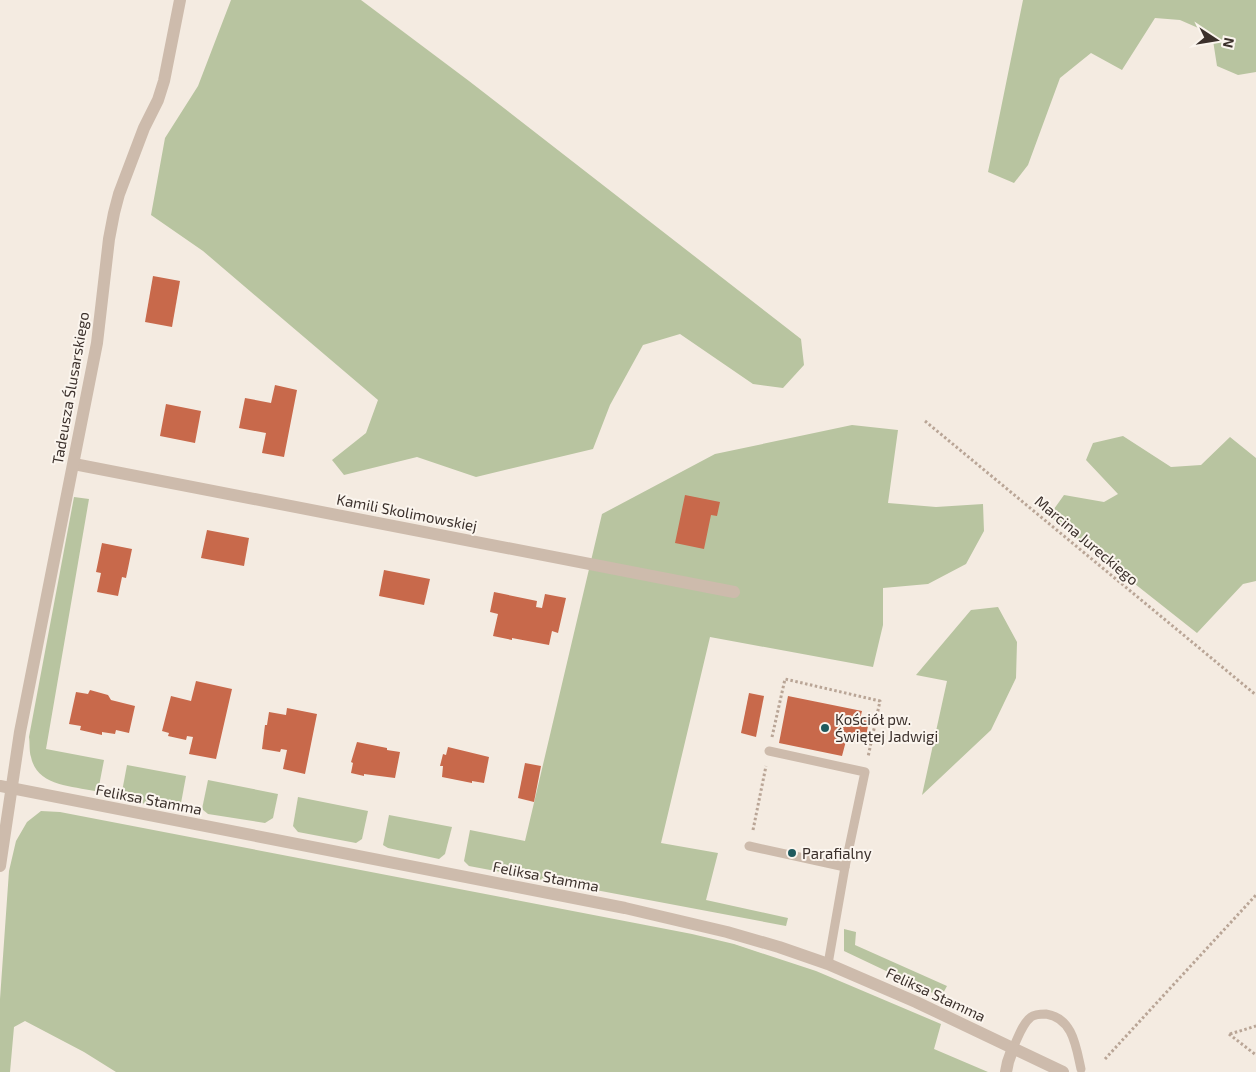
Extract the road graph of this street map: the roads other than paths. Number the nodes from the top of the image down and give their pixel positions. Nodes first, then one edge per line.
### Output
1 (180, 0) edge
2 (74, 464) junction
3 (734, 592) dead end
4 (769, 752) road end
5 (6, 787) edge
6 (750, 846) road end
7 (0, 866) edge
8 (845, 867) junction
9 (828, 964) junction
10 (1013, 1048) junction
11 (1081, 1069) dead end
12 (1006, 1072) edge
13 (1063, 1072) edge

1 - 2 street, Tadeusza Ślusarskiego
2 - 3 street, Kamili Skolimowskiej
2 - 5 street, Tadeusza Ślusarskiego
4 - 8 lane
5 - 7 street, Tadeusza Ślusarskiego
5 - 9 street, Feliksa Stamma
6 - 8 lane
8 - 9 lane
9 - 10 street, Feliksa Stamma
10 - 11 lane
10 - 12 street
10 - 13 street, Feliksa Stamma

